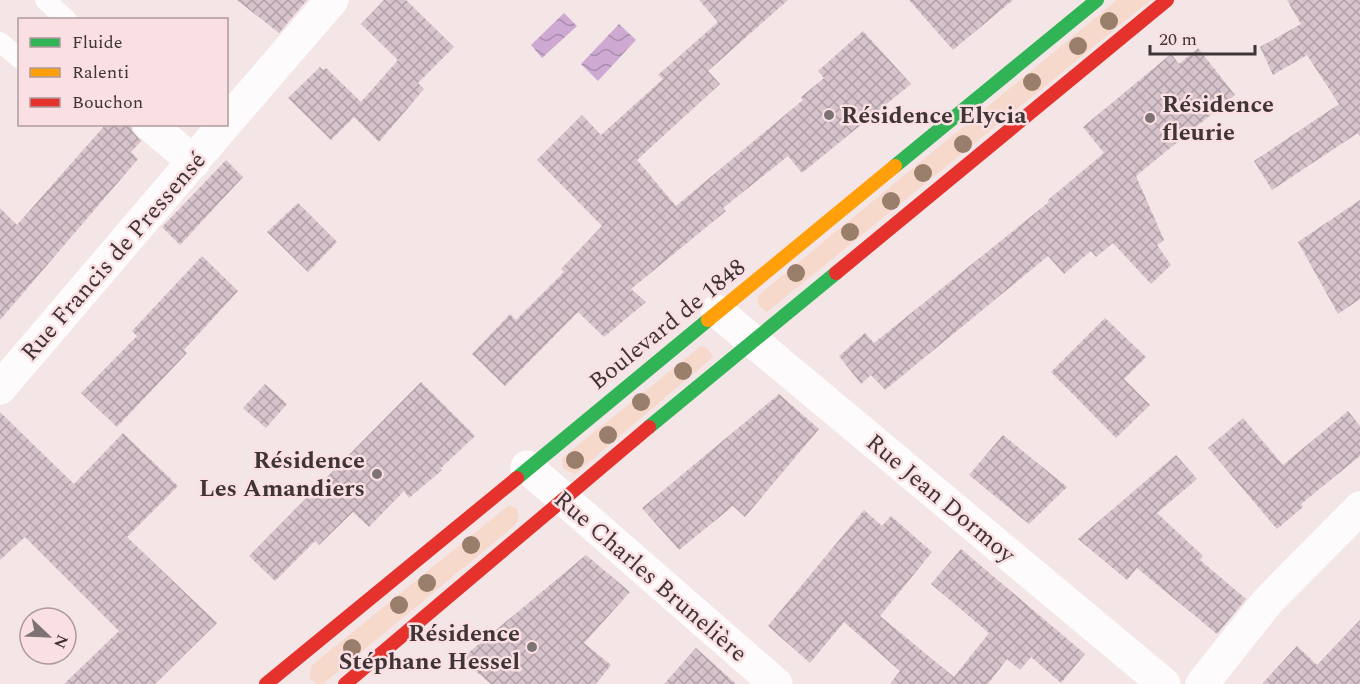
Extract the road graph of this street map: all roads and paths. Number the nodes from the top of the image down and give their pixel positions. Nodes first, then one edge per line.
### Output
1 (45, 0) edge
2 (332, 0) edge
3 (1097, 0) edge
4 (1167, 0) edge
5 (65, 18) edge
6 (0, 42) edge
7 (18, 57) edge
8 (228, 122) edge
9 (151, 126) edge
10 (224, 126) edge
11 (194, 162) junction
12 (717, 311) junction
13 (754, 342) junction
14 (0, 388) edge
15 (527, 467) junction
16 (562, 499) junction
17 (1360, 508) edge
18 (266, 684) edge
19 (345, 684) edge
20 (776, 684) edge
21 (1164, 684) edge
22 (1202, 684) edge

1 - 5 lane
2 - 8 street, Rue Francis de Pressensé
3 - 12 street, Boulevard de 1848
4 - 13 street
6 - 7 lane
9 - 11 street
10 - 11 street, Rue Francis de Pressensé
11 - 14 street, Rue Francis de Pressensé
12 - 13 street, Rue Jean Dormoy
12 - 15 street, Boulevard de 1848
13 - 16 street
13 - 21 street, Rue Jean Dormoy
15 - 16 street, Rue Charles Brunelière
15 - 18 street, Boulevard de 1848
16 - 19 street
16 - 20 street, Rue Charles Brunelière
17 - 22 street

